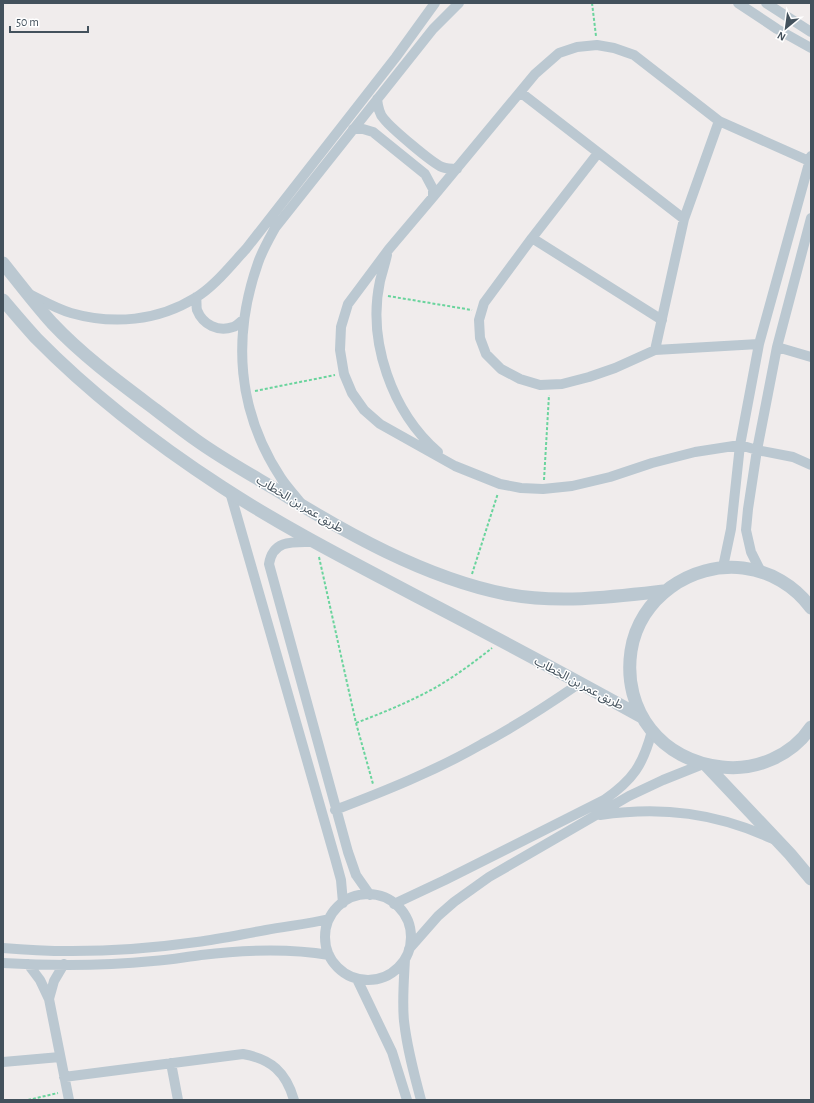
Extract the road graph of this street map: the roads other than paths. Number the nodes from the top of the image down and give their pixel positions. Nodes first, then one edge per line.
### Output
1 (435, 3) edge
2 (459, 3) edge
3 (738, 3) edge
4 (766, 3) edge
5 (811, 32) edge
6 (811, 48) edge
7 (520, 92) junction
8 (377, 99) junction
9 (720, 121) junction
10 (353, 129) junction
11 (598, 153) junction
12 (810, 159) edge
13 (457, 169) junction
14 (433, 197) junction
15 (811, 218) edge
16 (684, 219) junction
17 (532, 238) junction
18 (389, 249) junction
19 (3, 263) edge
20 (27, 293) junction
21 (196, 297) junction
22 (3, 300) edge
23 (244, 320) junction
24 (662, 320) junction
25 (759, 344) junction
26 (777, 347) junction
27 (656, 350) junction
28 (811, 357) edge
29 (740, 445) junction
30 (757, 450) junction
31 (811, 465) edge
32 (455, 466) junction
33 (230, 492) junction
34 (305, 508) junction
35 (316, 541) junction
36 (723, 567) junction
37 (761, 572) junction
38 (664, 592) junction
39 (811, 608) edge
40 (580, 683) junction
41 (642, 717) junction
42 (811, 727) edge
43 (652, 731) junction
44 (704, 765) junction
45 (335, 810) junction
46 (596, 815) junction
47 (776, 840) junction
48 (811, 879) edge
49 (370, 895) junction
50 (343, 903) junction
51 (394, 904) junction
52 (329, 919) junction
53 (3, 948) edge
54 (407, 954) junction
55 (329, 955) junction
56 (3, 963) edge
57 (28, 964) junction
58 (64, 964) junction
59 (357, 979) junction
60 (49, 999) junction
61 (60, 1057) junction
62 (3, 1062) edge
63 (171, 1063) junction
64 (64, 1077) junction
65 (68, 1096) edge
66 (178, 1100) edge
67 (294, 1100) edge
68 (407, 1100) edge
69 (421, 1100) edge

1 - 21 street
2 - 8 street
3 - 6 street
4 - 5 street
7 - 9 street
7 - 11 street
7 - 13 street
8 - 10 street
8 - 13 street
9 - 12 street
9 - 16 street
10 - 14 street
10 - 23 street
11 - 16 street
11 - 17 street
12 - 25 street
13 - 14 street
14 - 18 street
15 - 26 street
16 - 24 street
17 - 24 street
17 - 27 street
18 - 32 street
18 - 32 street
19 - 20 street, طريق عمر بن الخطاب
20 - 21 street
20 - 34 street, طريق عمر بن الخطاب
21 - 23 street
22 - 33 street, طريق عمر بن الخطاب
23 - 34 street
24 - 27 street
25 - 27 street
25 - 29 street
26 - 28 street
26 - 30 street
29 - 30 street
29 - 32 street
29 - 36 street
30 - 31 street
30 - 37 street
33 - 35 street, طريق عمر بن الخطاب
33 - 50 street
34 - 38 street, طريق عمر بن الخطاب
35 - 40 street, طريق عمر بن الخطاب
35 - 45 street
36 - 37 street
36 - 38 street
37 - 39 street
38 - 41 street
40 - 41 street, طريق عمر بن الخطاب
40 - 45 street
41 - 43 street
42 - 44 street
43 - 44 street
43 - 51 street
44 - 46 street
44 - 47 street
45 - 49 street
46 - 47 street
46 - 54 street
47 - 48 street
49 - 50 street
49 - 51 street
50 - 52 street
51 - 54 street
52 - 53 street
52 - 55 street
54 - 59 street
54 - 69 street
55 - 58 street
55 - 59 street
56 - 57 street
57 - 58 street
57 - 60 street
58 - 60 street
59 - 68 street
60 - 61 street
61 - 62 street
61 - 64 street
63 - 64 street
63 - 66 street
63 - 67 street
64 - 65 street

